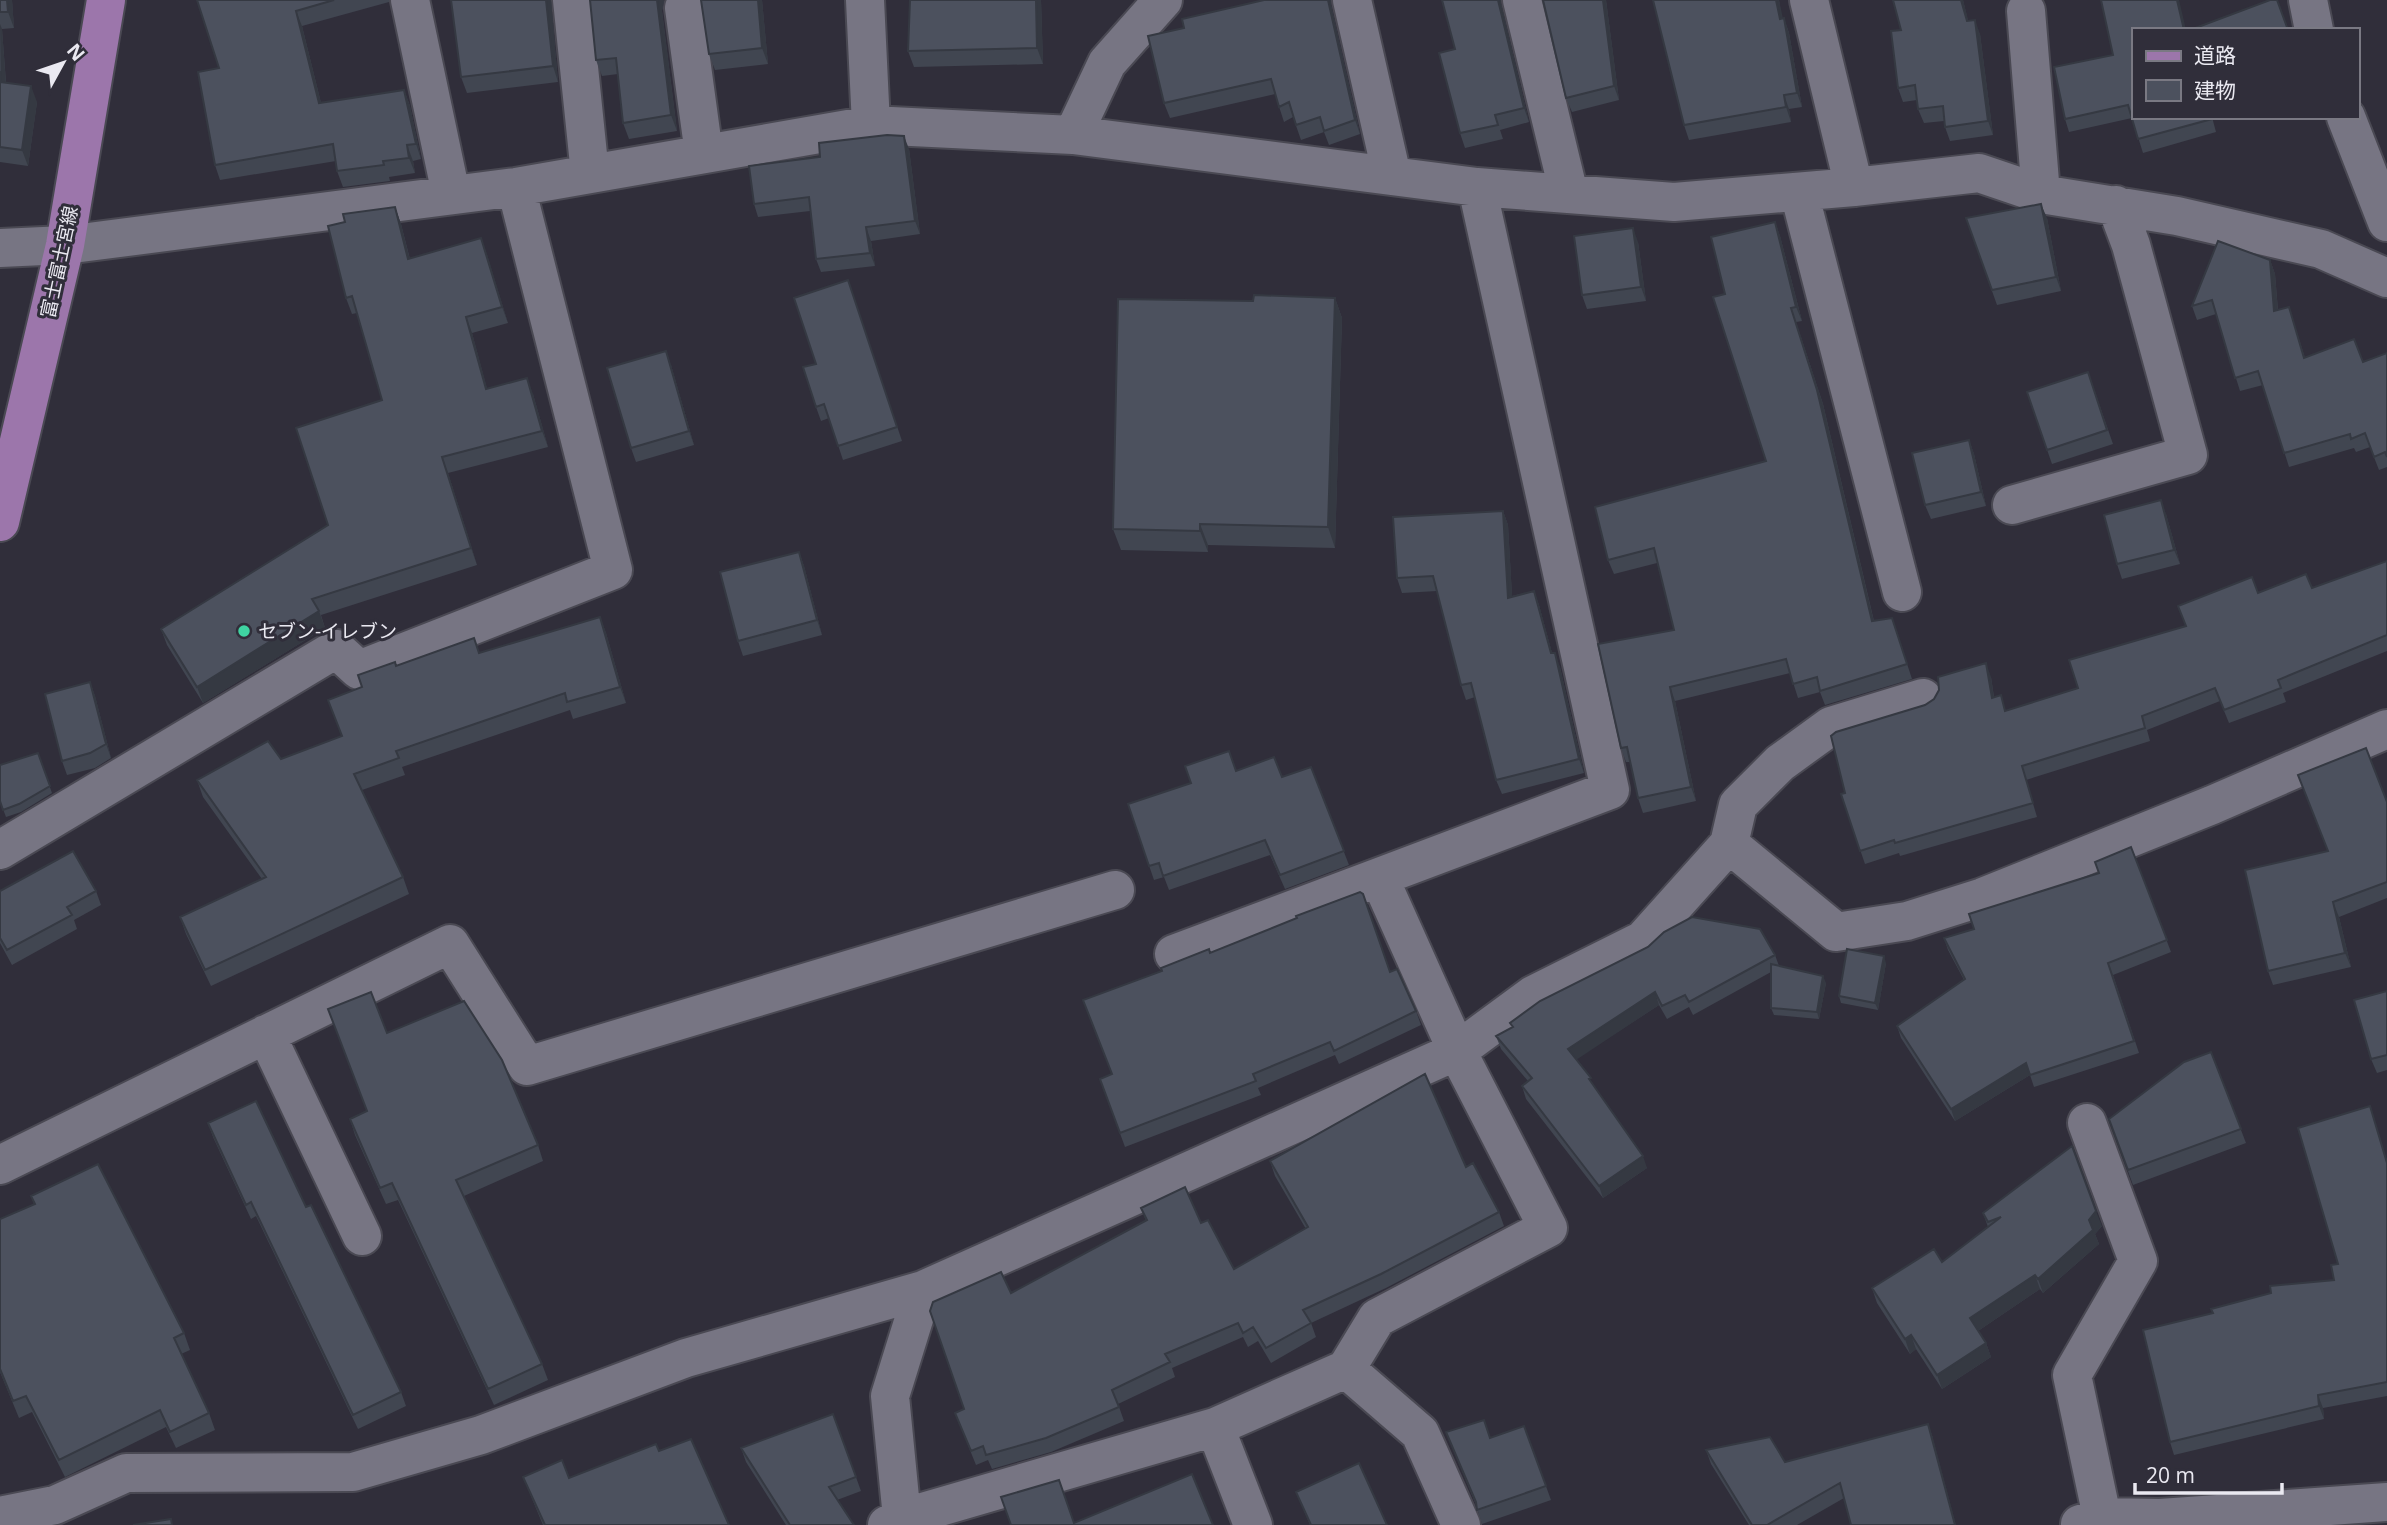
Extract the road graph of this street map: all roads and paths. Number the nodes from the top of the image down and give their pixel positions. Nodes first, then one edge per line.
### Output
1 (106, 0) edge
2 (410, 0) edge
3 (572, 0) edge
4 (865, 0) edge
5 (1163, 0) edge
6 (1352, 0) edge
7 (1522, 0) edge
8 (1809, 0) edge
9 (2308, 0) edge
10 (684, 8) dead end
11 (2026, 11) dead end
12 (2315, 28) edge
13 (2347, 119) edge
14 (871, 125) junction
15 (1073, 135) junction
16 (704, 154) junction
17 (590, 174) junction
18 (1392, 176) junction
19 (516, 187) junction
20 (1477, 187) junction
21 (1854, 187) junction
22 (1798, 192) junction
23 (451, 194) junction
24 (1569, 194) junction
25 (2041, 194) junction
26 (2116, 205) junction
27 (2387, 222) edge
28 (65, 245) junction
29 (0, 248) edge
30 (2387, 278) edge
31 (2012, 505) dead end
32 (0, 522) edge
33 (1902, 592) dead end
34 (1923, 698) dead end
35 (2387, 729) edge
36 (1729, 844) junction
37 (0, 850) edge
38 (1379, 877) junction
39 (1115, 890) dead end
40 (1174, 954) dead end
41 (266, 1034) junction
42 (1457, 1051) junction
43 (2087, 1123) dead end
44 (0, 1164) edge
45 (362, 1236) dead end
46 (923, 1290) junction
47 (1346, 1368) junction
48 (1215, 1427) junction
49 (2387, 1502) edge
50 (0, 1517) edge
51 (2090, 1521) edge
52 (895, 1522) edge
53 (1253, 1525) edge
54 (1461, 1525) edge

1 - 28 main road, 富士富士宮線
2 - 23 street
3 - 17 street
4 - 14 street
5 - 15 street
6 - 18 street
7 - 24 street
8 - 21 street
9 - 12 street
10 - 16 street
11 - 25 street
13 - 27 street
14 - 15 street
14 - 16 street
15 - 18 street
16 - 17 street
17 - 19 street
18 - 20 street
19 - 23 street
19 - 37 street
20 - 24 street
20 - 38 street
21 - 22 street
21 - 25 street
22 - 24 street
22 - 33 street
23 - 28 street
25 - 26 street
26 - 30 street
26 - 31 street
28 - 29 street
28 - 32 main road, 富士富士宮線
34 - 36 street
35 - 36 street
36 - 42 street
38 - 40 street
38 - 42 street
39 - 41 street
41 - 44 street
41 - 45 street
42 - 46 street
42 - 47 street
43 - 51 street
46 - 50 street
46 - 52 street
47 - 48 street
47 - 54 street
48 - 52 street
48 - 53 street
49 - 51 street

